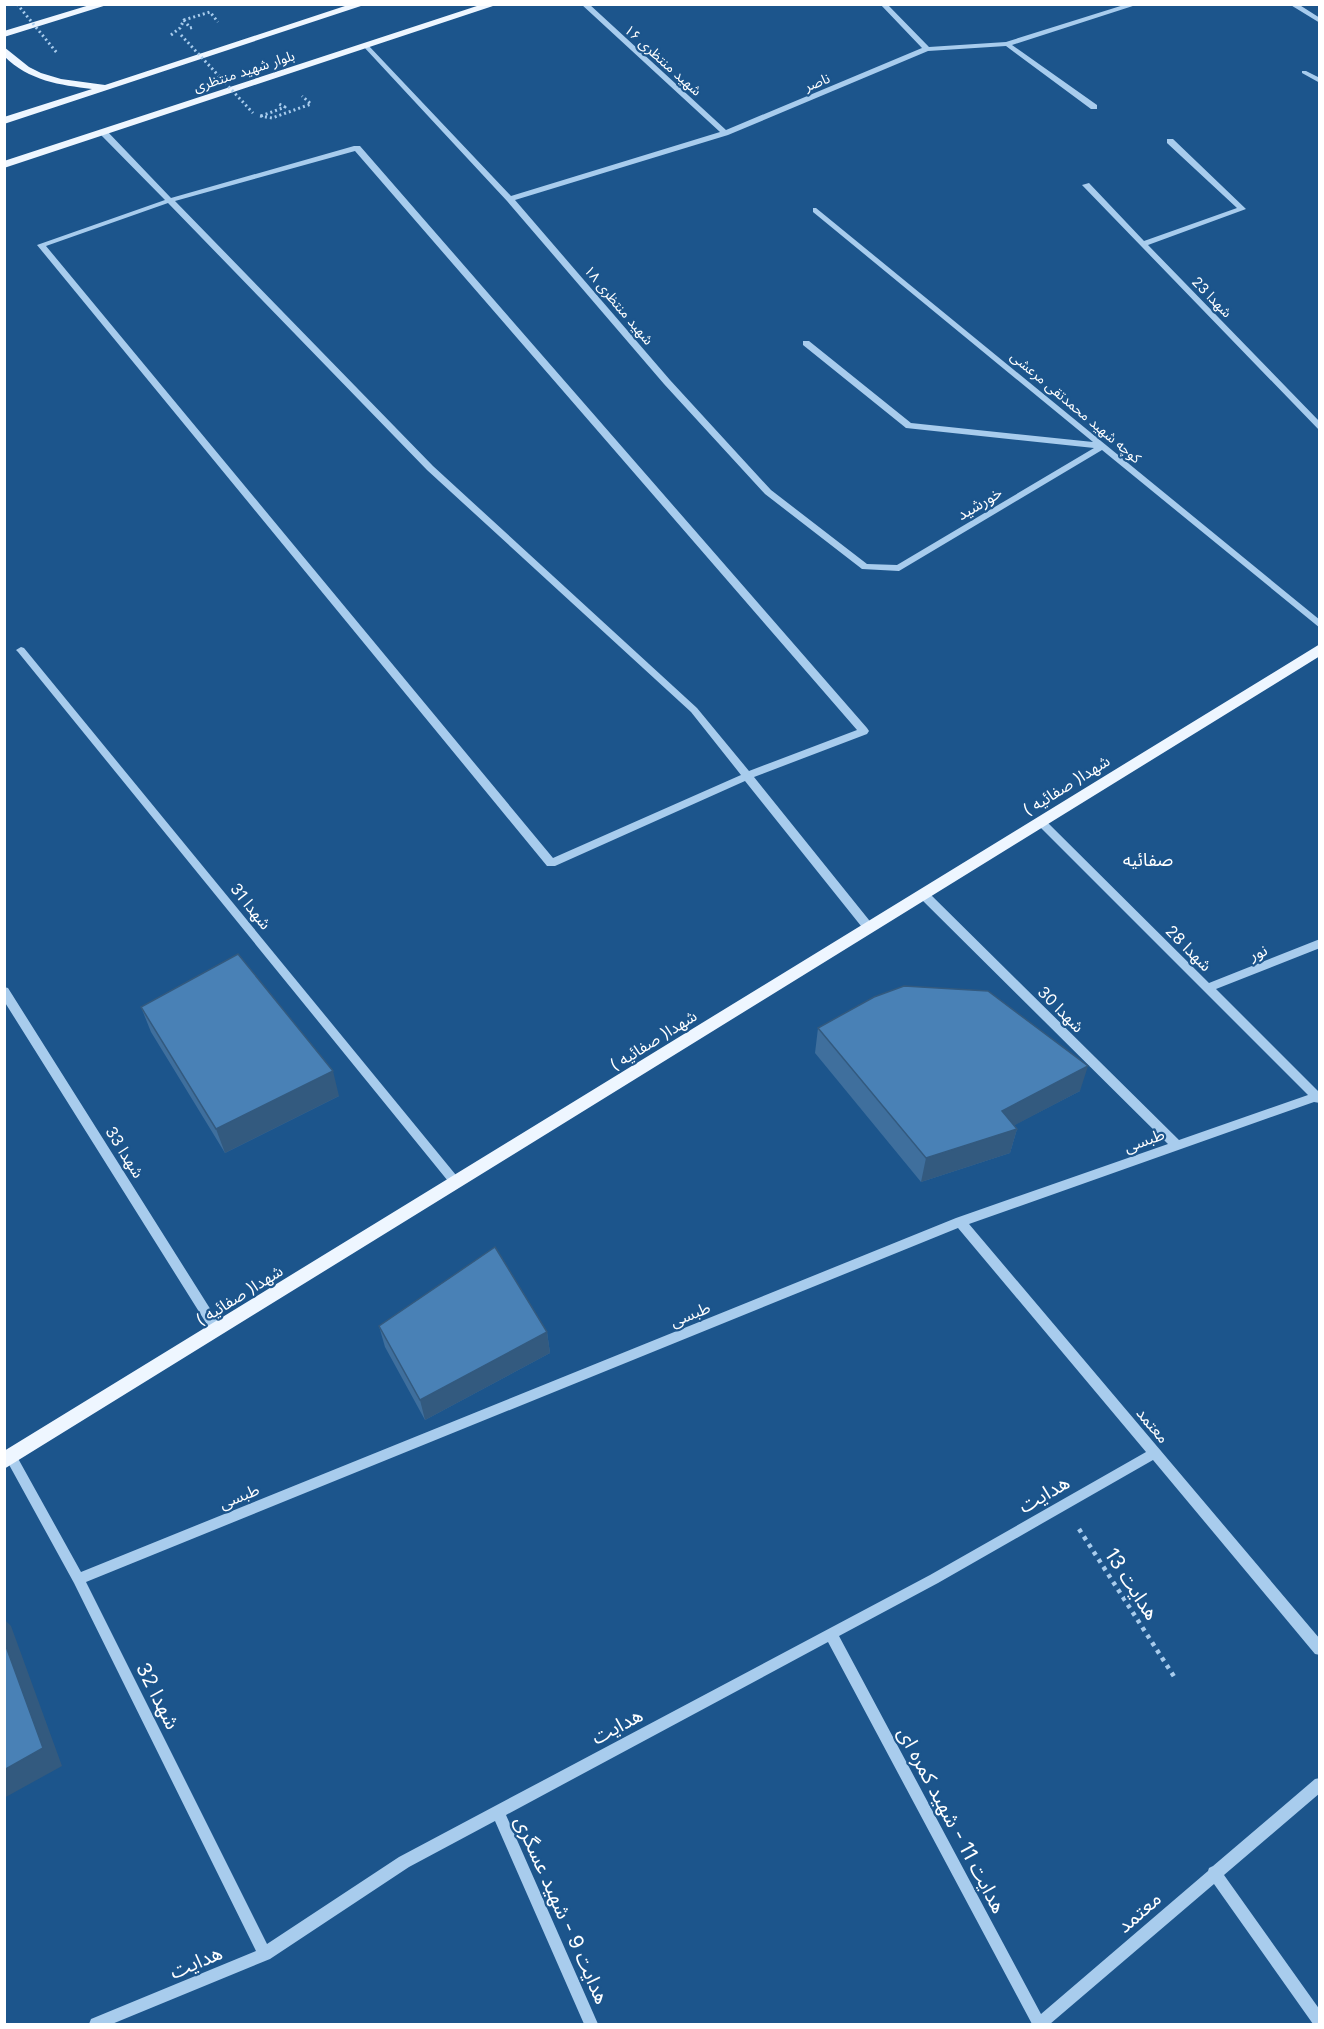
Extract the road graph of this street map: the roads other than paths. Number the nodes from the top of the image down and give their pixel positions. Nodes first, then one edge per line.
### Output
1 (105, 4) edge
2 (362, 4) edge
3 (494, 4) edge
4 (584, 4) edge
5 (883, 4) edge
6 (1136, 4) edge
7 (1292, 4) edge
8 (1320, 21) edge
9 (4, 34) edge
10 (1007, 44) junction
11 (366, 46) junction
12 (927, 49) junction
13 (4, 50) edge
14 (1304, 72) dead end
15 (1320, 81) edge
16 (109, 88) junction
17 (1094, 107) dead end
18 (4, 121) edge
19 (103, 132) junction
20 (725, 133) junction
21 (1170, 141) dead end
22 (4, 165) edge
23 (1086, 184) dead end
24 (510, 198) junction
25 (168, 201) junction
26 (816, 210) dead end
27 (1142, 244) junction
28 (806, 343) dead end
29 (1320, 428) edge
30 (1103, 446) junction
31 (865, 567) joint
32 (1320, 625) edge
33 (1320, 649) edge
34 (21, 650) dead end
35 (747, 776) junction
36 (1041, 822) junction
37 (923, 894) junction
38 (870, 928) junction
39 (1320, 943) edge
40 (1208, 988) junction
41 (4, 990) edge
42 (1318, 1097) edge
43 (1178, 1146) junction
44 (456, 1183) junction
45 (960, 1222) junction
46 (217, 1330) junction
47 (1154, 1454) junction
48 (8, 1459) edge
49 (78, 1579) junction
50 (831, 1634) junction
51 (1320, 1648) edge
52 (1320, 1784) edge
53 (498, 1812) junction
54 (1214, 1873) junction
55 (265, 1954) junction
56 (1320, 2023) edge
57 (96, 2025) edge
58 (591, 2025) edge
59 (1040, 2025) edge

1 - 9 main road
2 - 16 main road, بلوار شهید منتظری
3 - 11 main road, بلوار شهید منتظری
4 - 20 street, شهید منتظری ۱۶
5 - 12 street
6 - 10 street, ناصر
7 - 8 street
10 - 12 street, ناصر
10 - 17 street
11 - 19 main road, بلوار شهید منتظری
11 - 24 street, شهید منتظری ۱۸
12 - 20 street, ناصر
13 - 16 main road
14 - 15 street
16 - 18 main road, بلوار شهید منتظری
19 - 22 main road, بلوار شهید منتظری
19 - 25 street
20 - 24 street, ناصر
21 - 27 street
23 - 27 street, شهدا 23
24 - 31 street, شهید منتظری ۱۸
25 - 35 street
25 - 35 street
25 - 35 street
26 - 30 street, کوچه شهید محمدتقی مرعشی
27 - 29 street, شهدا 23
28 - 30 street
30 - 31 street, خورشید
30 - 32 street, کوچه شهید محمدتقی مرعشی
33 - 36 main road, شهدا( صفائیه )
34 - 44 street, شهدا 31
35 - 38 street
36 - 37 main road, شهدا( صفائیه )
36 - 40 street, شهدا 28
37 - 38 main road, شهدا( صفائیه )
37 - 43 street, شهدا 30
38 - 44 main road, شهدا( صفائیه )
39 - 40 street, نور
40 - 42 street, شهدا 28
41 - 46 street, شهدا 33
42 - 43 street, طبسی
43 - 45 street, طبسی
44 - 46 main road, شهدا( صفائیه )
45 - 47 street, معتمد
45 - 49 street, طبسی
46 - 48 main road, شهدا( صفائیه )
47 - 50 street, هدایت
47 - 51 street, معتمد
48 - 49 street, شهدا 32
49 - 55 street, شهدا 32
50 - 53 street, هدایت
50 - 59 street, هدایت 11 - شهید کمره ای
52 - 54 street, معتمد
53 - 55 street, هدایت
53 - 58 street, هدایت 9 - شهید عسگری
54 - 56 street
54 - 59 street, معتمد
55 - 57 street, هدایت

